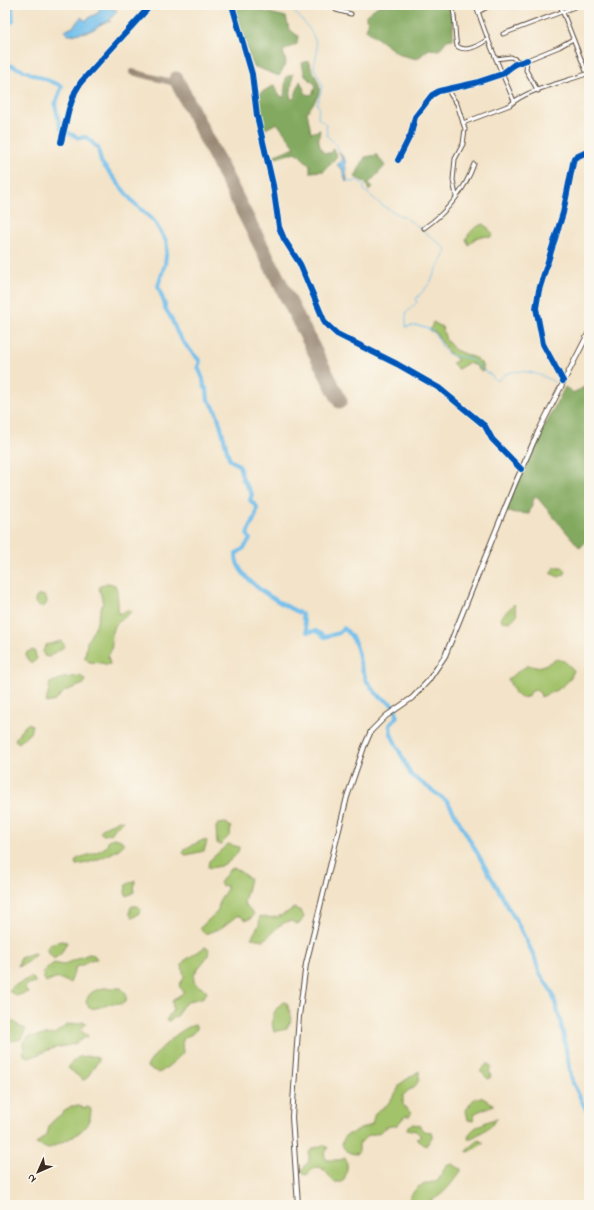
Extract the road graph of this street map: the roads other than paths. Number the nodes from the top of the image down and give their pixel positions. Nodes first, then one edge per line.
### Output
1 (151, 5) edge
2 (232, 5) edge
3 (335, 5) edge
4 (452, 5) edge
5 (476, 5) edge
6 (491, 5) edge
7 (560, 5) edge
8 (580, 5) edge
9 (478, 12) junction
10 (563, 12) junction
11 (351, 14) dead end
12 (503, 34) dead end
13 (488, 39) junction
14 (573, 39) junction
15 (496, 59) junction
16 (527, 60) junction
17 (521, 62) junction
18 (502, 74) junction
19 (588, 74) edge
20 (589, 79) edge
21 (449, 90) junction
22 (538, 91) junction
23 (514, 101) junction
24 (463, 123) junction
25 (589, 133) edge
26 (589, 138) edge
27 (62, 142) dead end
28 (589, 151) edge
29 (398, 160) dead end
30 (474, 164) dead end
31 (456, 196) junction
32 (424, 228) dead end
33 (589, 332) edge
34 (563, 381) junction
35 (521, 469) junction
36 (298, 1205) edge

1 - 27 street
2 - 35 street
3 - 11 street
4 - 13 street
5 - 9 street
6 - 9 street
7 - 10 street
8 - 10 street
9 - 13 street
10 - 12 street
10 - 14 street
13 - 15 street
14 - 16 street
14 - 19 street
15 - 17 street
15 - 18 street
16 - 17 street
16 - 22 street
17 - 18 street
18 - 21 street
18 - 23 street
19 - 20 street
19 - 22 street
21 - 24 street
21 - 29 street
22 - 23 street
23 - 24 street
24 - 31 street
25 - 26 street
28 - 34 street
30 - 31 street
31 - 32 street
33 - 34 main road
34 - 35 main road
35 - 36 main road

